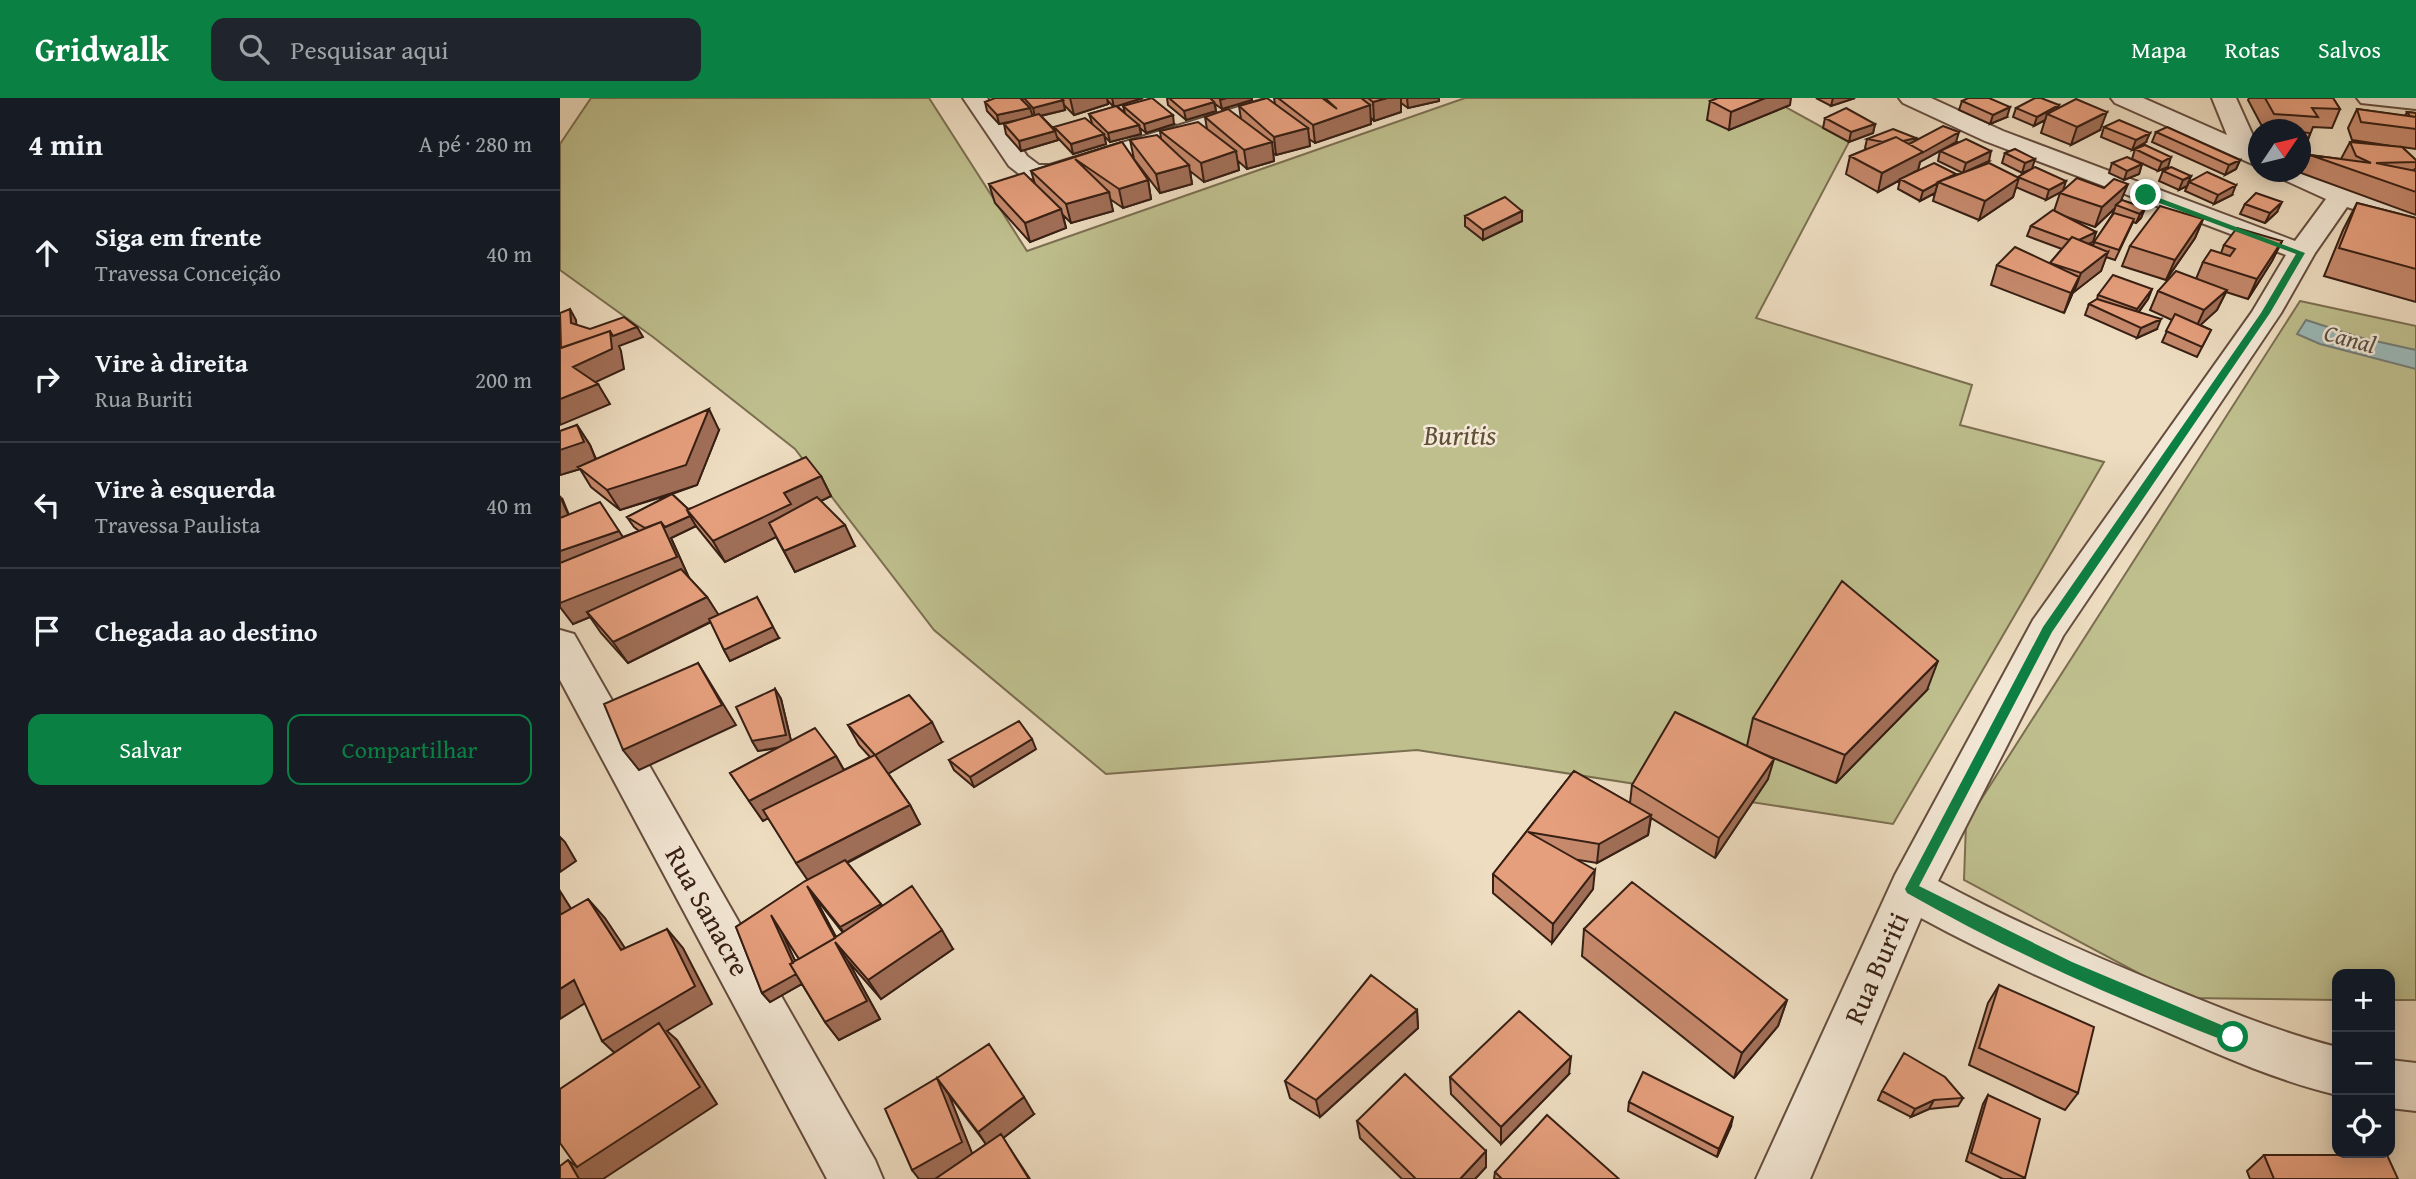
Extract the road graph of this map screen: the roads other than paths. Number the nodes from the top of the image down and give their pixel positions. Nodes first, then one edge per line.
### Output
1 (975, 98) edge
2 (1293, 98) edge
3 (1911, 98) edge
4 (2123, 98) edge
5 (2224, 98) edge
6 (2369, 98) edge
7 (2416, 102) edge
8 (2248, 146) edge
9 (2248, 154) edge
10 (2310, 182) edge
11 (2341, 196) junction
12 (2416, 221) edge
13 (2301, 253) junction
14 (560, 644) edge
15 (1911, 889) junction
16 (2332, 1069) edge
17 (856, 1179) edge
18 (1783, 1179) edge

1 - 2 street
3 - 13 street
4 - 9 street
5 - 8 street
6 - 7 street
10 - 11 street
11 - 12 street
11 - 13 street, Rua Buriti
13 - 15 street, Rua Buriti
14 - 17 street, Rua Sanacre
15 - 16 street
15 - 18 street, Rua Buriti

